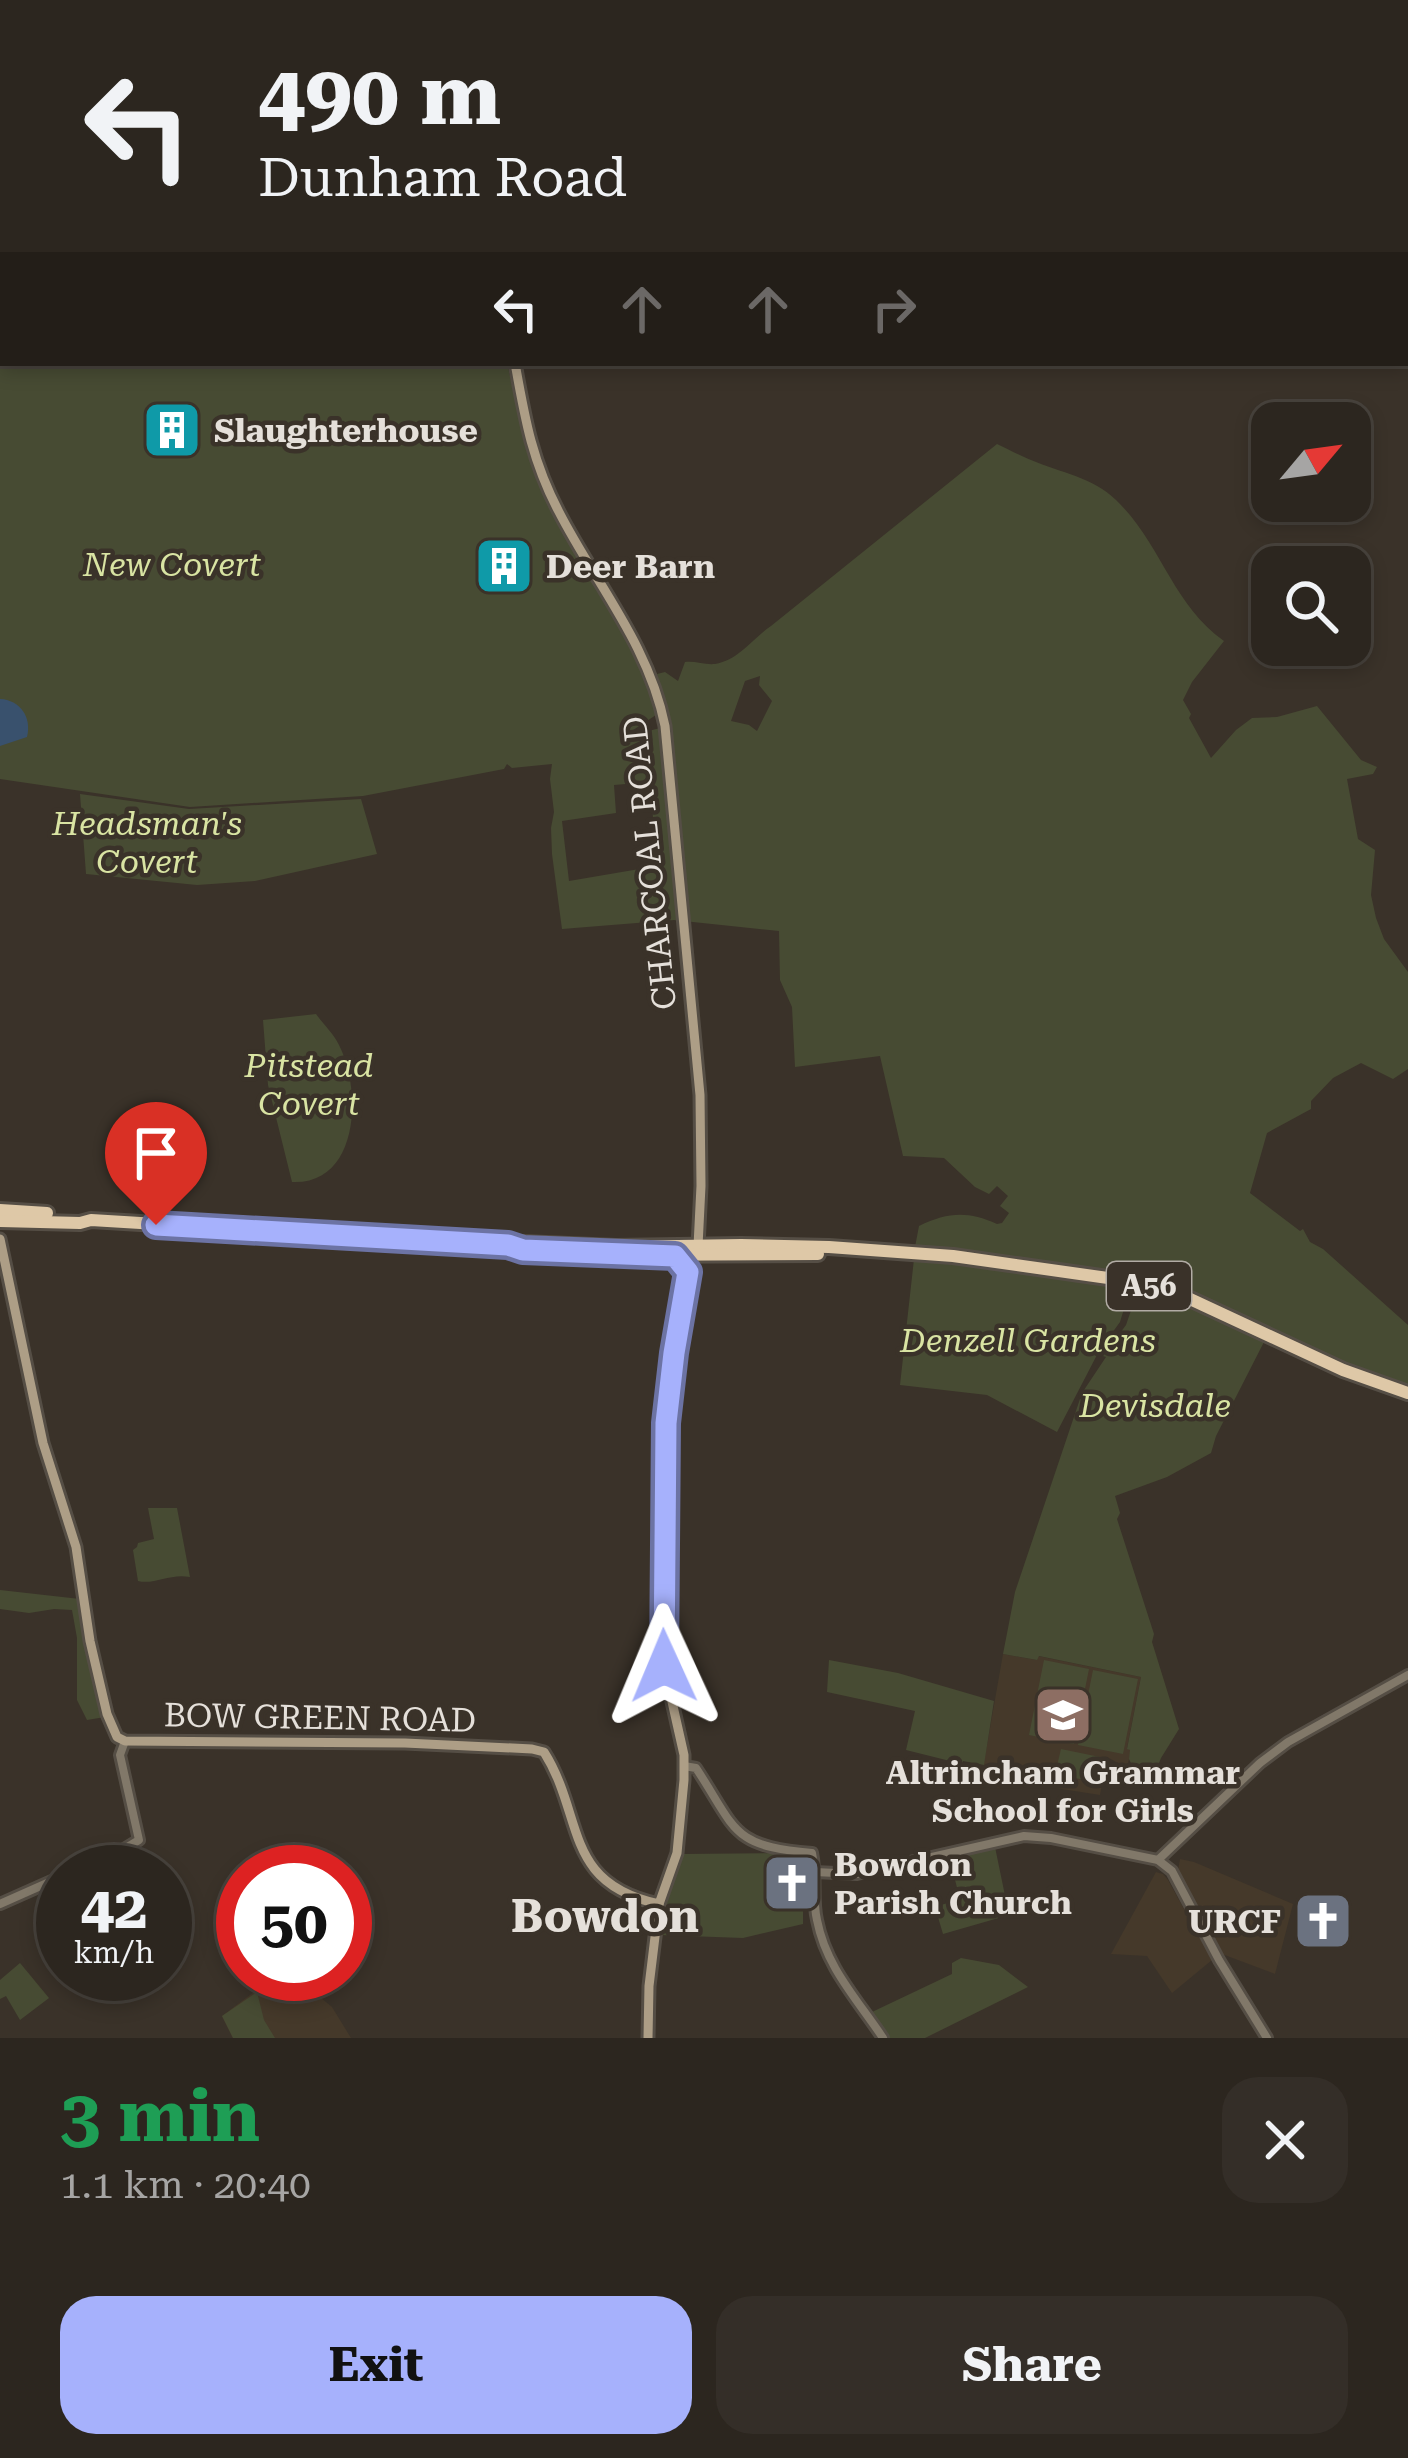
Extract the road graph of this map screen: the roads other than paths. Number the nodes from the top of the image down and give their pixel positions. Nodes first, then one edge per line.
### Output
1 (515, 366) edge
2 (0, 1210) edge
3 (91, 1220) junction
4 (0, 1221) edge
5 (0, 1239) edge
6 (695, 1251) junction
7 (669, 1252) junction
8 (871, 1252) junction
9 (688, 1272) junction
10 (1408, 1393) edge
11 (1408, 1676) edge
12 (124, 1741) junction
13 (684, 1766) junction
14 (131, 1845) edge
15 (1158, 1860) junction
16 (815, 1872) junction
17 (36, 1888) edge
18 (0, 1904) edge
19 (659, 1904) junction
20 (648, 2038) edge
21 (883, 2038) edge
22 (1267, 2038) edge

1 - 6 main road, CHARCOAL ROAD
2 - 3 highway, A56
3 - 4 highway, A56
3 - 7 highway, A56
5 - 12 main road, BOW GREEN ROAD
6 - 7 highway, A56
6 - 8 highway, A56
6 - 8 highway, A56
6 - 9 main road, CHARCOAL ROAD
7 - 9 highway
8 - 10 highway, A56
9 - 13 main road, CHARCOAL ROAD
11 - 15 street
12 - 14 street
12 - 19 main road, BOW GREEN ROAD
13 - 16 street
13 - 19 main road, CHARCOAL ROAD
15 - 16 street
15 - 22 street
16 - 21 street
17 - 18 street
19 - 20 main road, CHARCOAL ROAD

